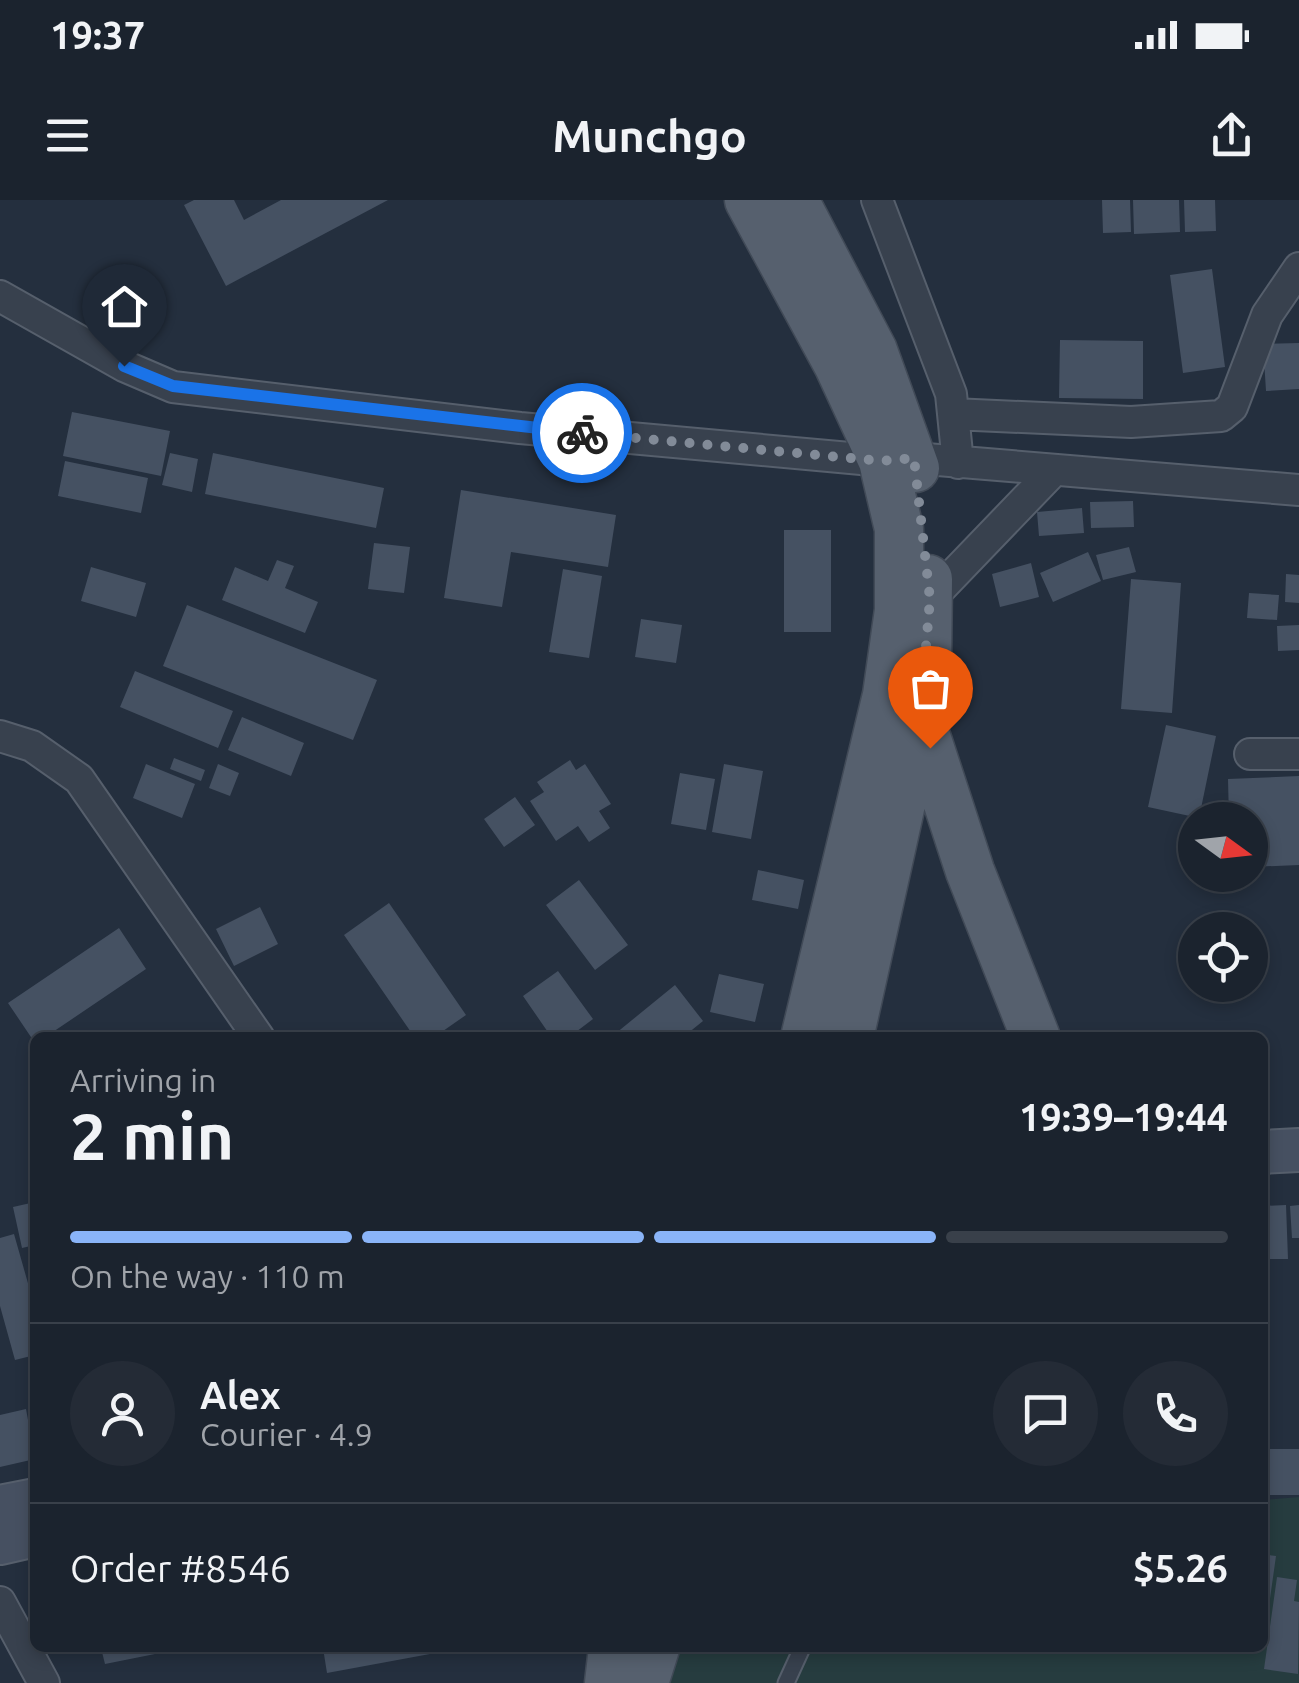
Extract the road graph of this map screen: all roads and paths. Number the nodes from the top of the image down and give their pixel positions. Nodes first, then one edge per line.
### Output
1 (749, 200) edge
2 (794, 200) edge
3 (878, 200) edge
4 (1299, 268) edge
5 (0, 296) edge
6 (953, 414) junction
7 (918, 460) junction
8 (1054, 470) junction
9 (1299, 490) edge
10 (930, 599) junction
11 (920, 718) junction
12 (0, 736) edge
13 (1250, 754) dead end
14 (1299, 754) edge
15 (255, 1032) edge
16 (806, 1032) edge
17 (850, 1032) edge
18 (1034, 1032) edge
19 (1299, 1121) edge
20 (1268, 1122) edge
21 (1299, 1150) edge
22 (1268, 1152) edge
23 (30, 1501) edge
24 (0, 1507) edge
25 (30, 1536) edge
26 (0, 1543) edge
27 (0, 1602) edge
28 (612, 1652) edge
29 (654, 1652) edge
30 (800, 1652) edge
31 (44, 1683) edge
32 (608, 1683) edge
33 (644, 1683) edge
34 (786, 1683) edge

1 - 7 main road
2 - 7 main road
3 - 6 street
4 - 6 street
5 - 7 street
6 - 7 street
7 - 8 street
7 - 10 main road
7 - 16 main road
8 - 9 street
8 - 10 street
10 - 11 main road
11 - 17 main road
11 - 18 main road
12 - 15 street
13 - 14 street
19 - 20 main road
21 - 22 main road
23 - 24 main road
25 - 26 main road
27 - 31 street
28 - 32 main road
29 - 33 main road
30 - 34 lane

